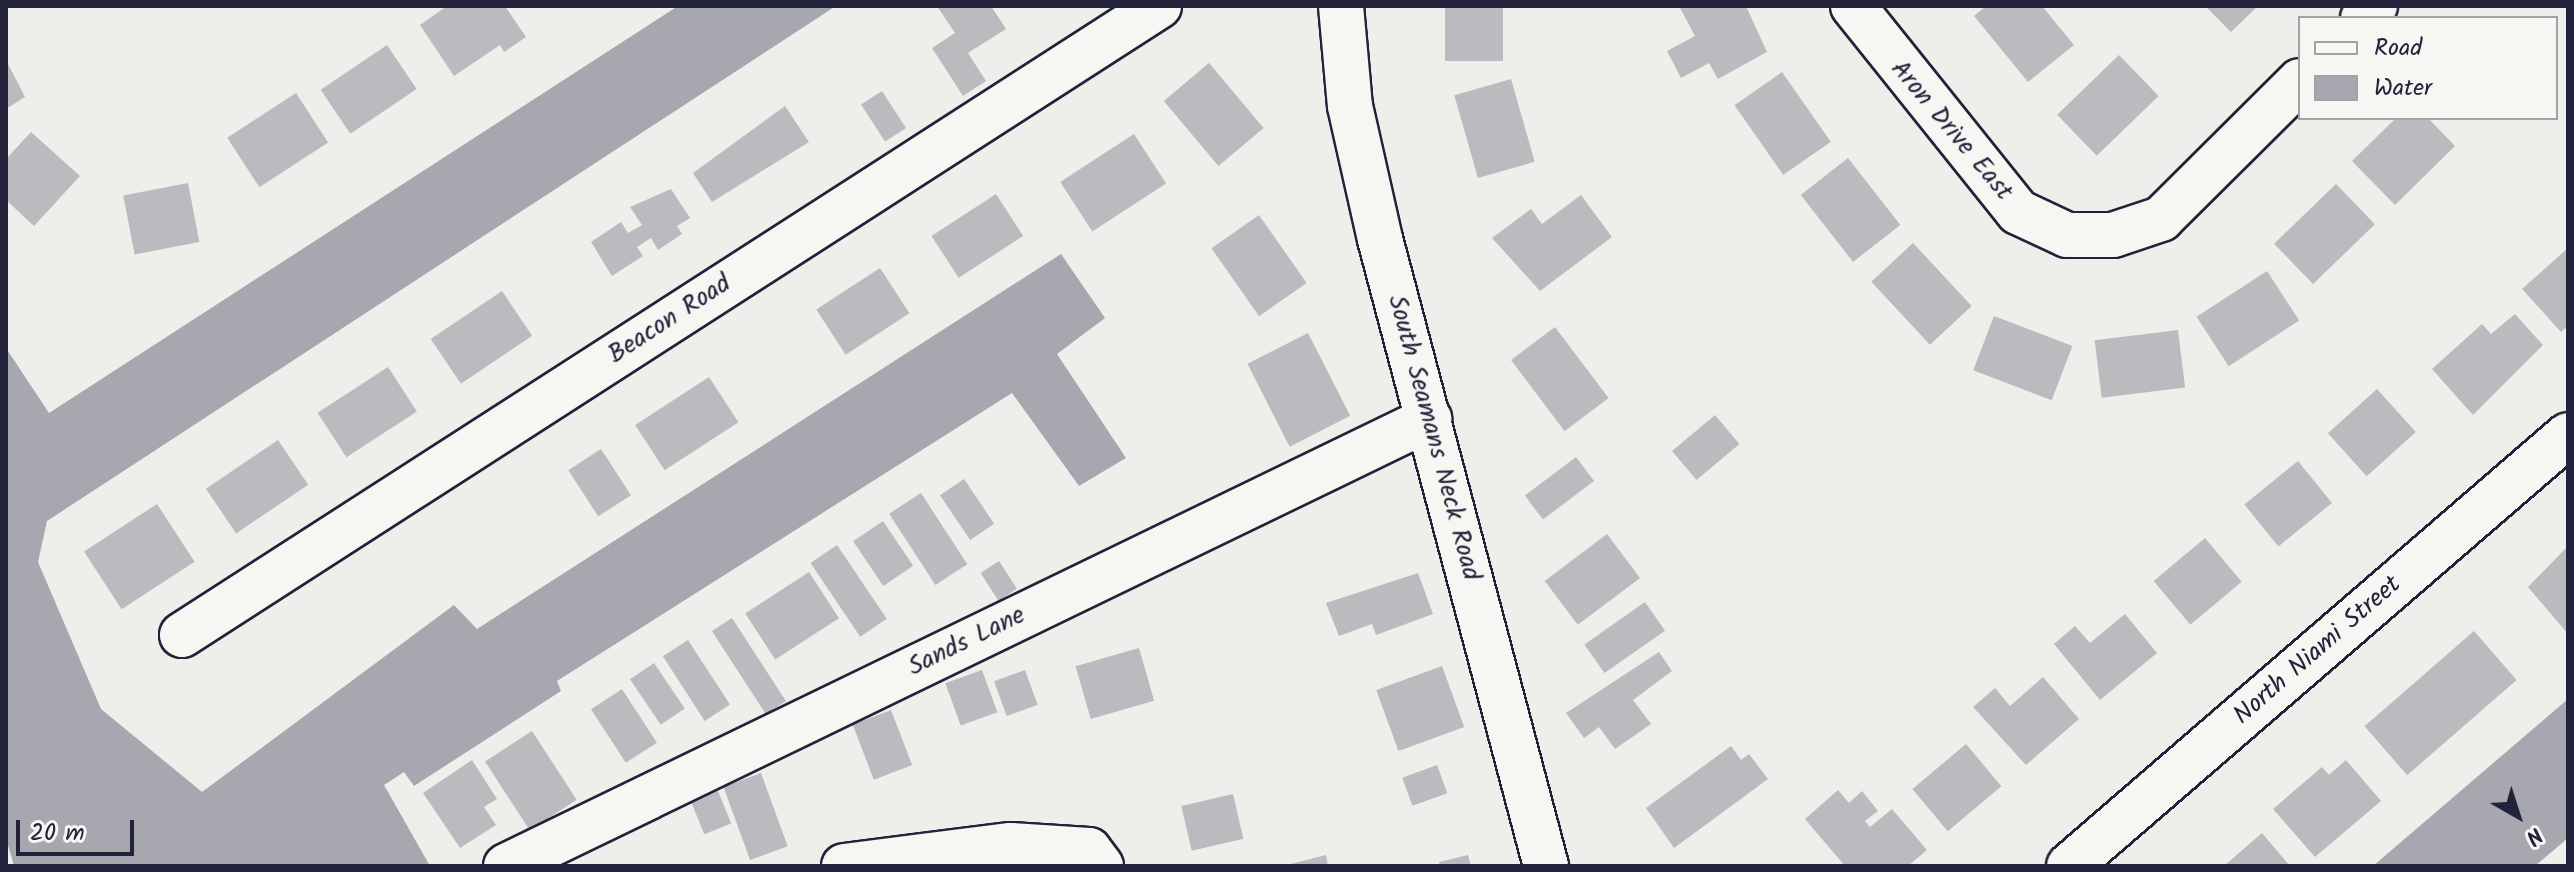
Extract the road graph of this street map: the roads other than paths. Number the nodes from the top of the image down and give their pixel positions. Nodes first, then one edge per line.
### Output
1 (1159, 6) edge
2 (1341, 6) edge
3 (1853, 6) edge
4 (2298, 83) edge
5 (1429, 419) junction
6 (2568, 435) edge
7 (182, 635) dead end
8 (1095, 858) edge
9 (506, 866) edge
10 (844, 866) edge
11 (1546, 866) edge
12 (2069, 866) edge

1 - 7 street, Beacon Road
2 - 5 street, South Seamans Neck Road
3 - 4 street, Aron Drive East
5 - 9 street, Sands Lane
5 - 11 street, South Seamans Neck Road
6 - 12 street, North Niami Street
8 - 10 street

